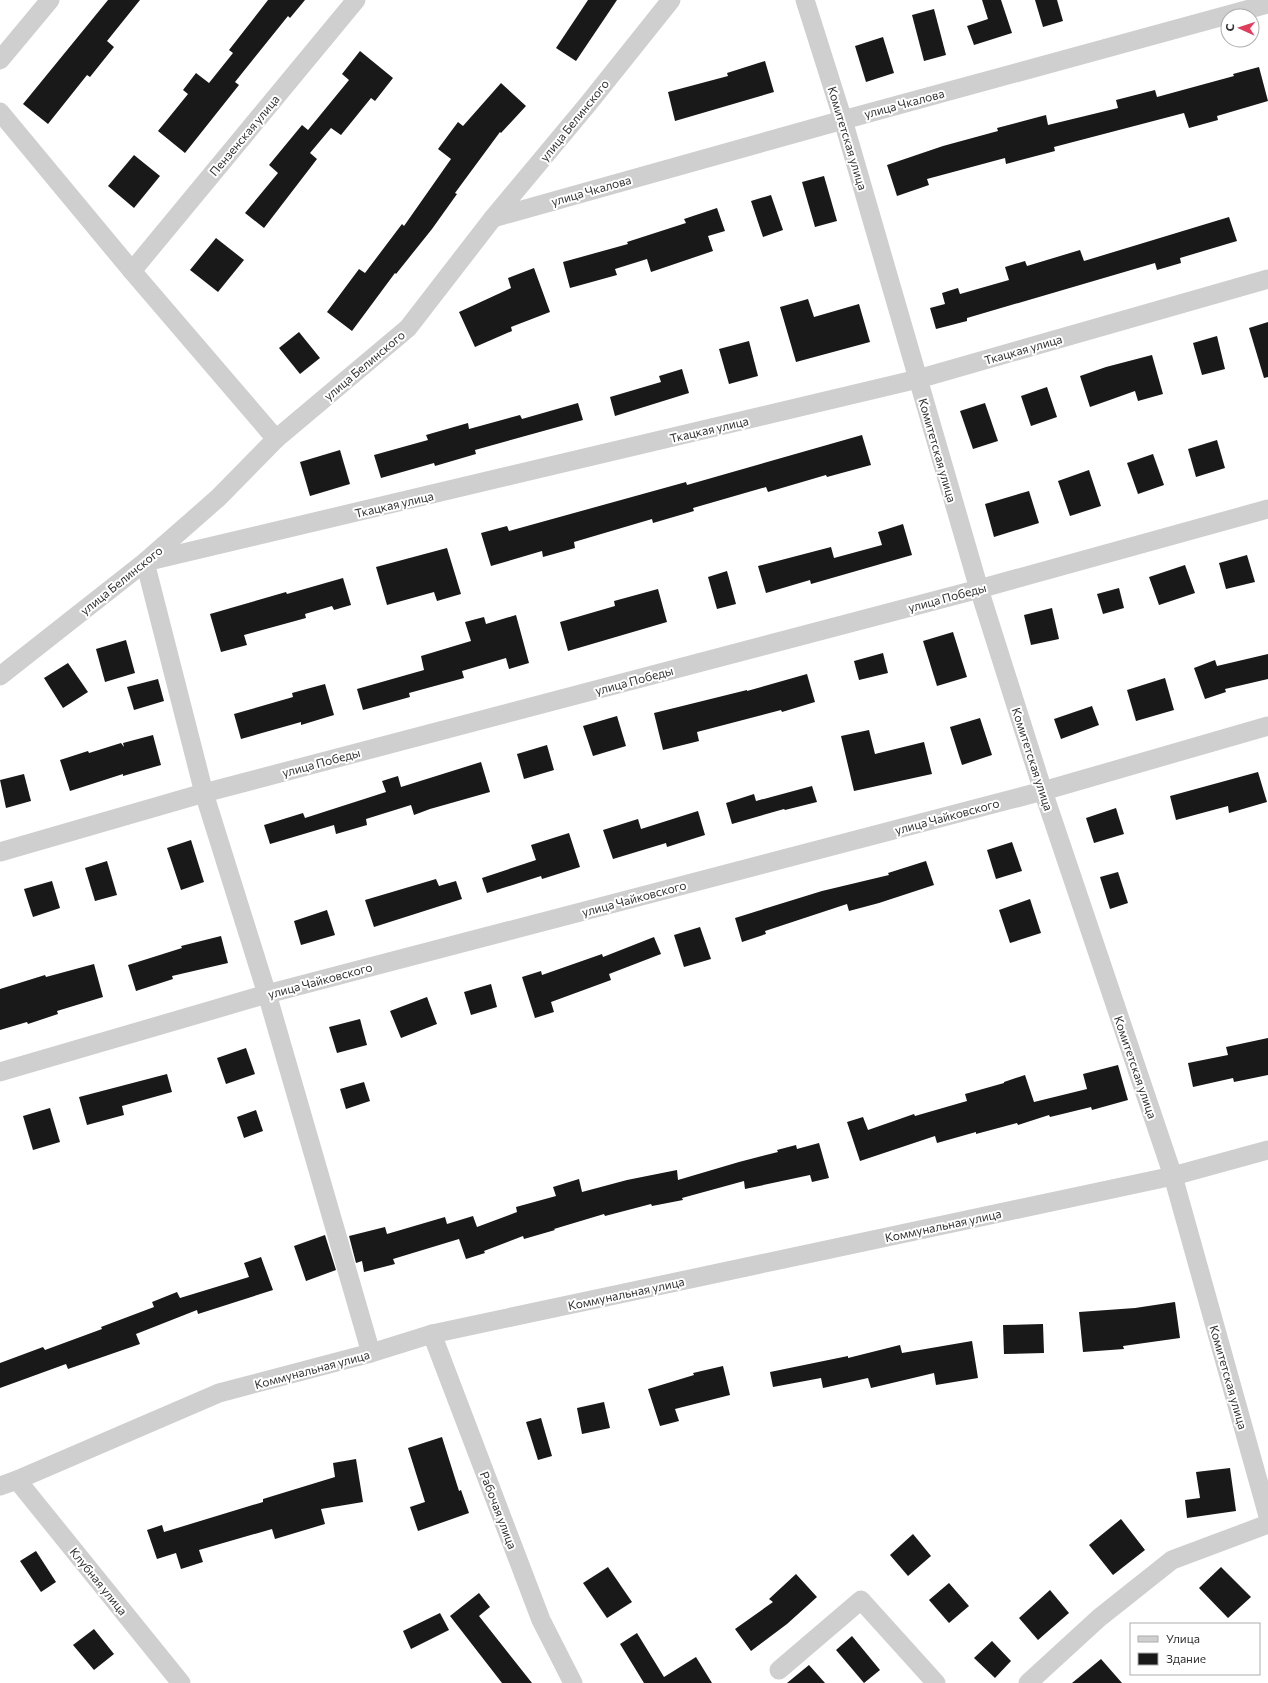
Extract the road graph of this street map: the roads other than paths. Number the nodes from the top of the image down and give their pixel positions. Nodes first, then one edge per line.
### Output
1 (50, 0) edge
2 (356, 0) edge
3 (671, 0) edge
4 (805, 0) edge
5 (1268, 4) edge
6 (0, 60) edge
7 (0, 112) edge
8 (843, 120) junction
9 (493, 218) junction
10 (132, 271) junction
11 (1268, 279) edge
12 (918, 379) junction
13 (276, 439) junction
14 (1268, 508) edge
15 (145, 562) junction
16 (978, 588) junction
17 (0, 676) edge
18 (1268, 726) edge
19 (1043, 791) junction
20 (204, 793) junction
21 (0, 852) edge
22 (268, 994) junction
23 (0, 1072) edge
24 (1268, 1150) edge
25 (1173, 1176) junction
26 (432, 1334) junction
27 (371, 1354) junction
28 (9, 1483) edge
29 (1268, 1516) edge
30 (1268, 1524) edge
31 (779, 1670) dead end
32 (181, 1683) edge
33 (573, 1683) edge
34 (936, 1683) edge
35 (1028, 1683) edge

1 - 6 street
2 - 10 street, Пензенская улица
3 - 9 street, улица Белинского
4 - 8 street, Комитетская улица
5 - 8 street, улица Чкалова
7 - 10 street
8 - 9 street, улица Чкалова
8 - 12 street, Комитетская улица
9 - 13 street, улица Белинского
10 - 13 street
11 - 12 street, Ткацкая улица
12 - 15 street, Ткацкая улица
12 - 16 street, Комитетская улица
13 - 15 street, улица Белинского
14 - 16 street, улица Победы
15 - 17 street, улица Белинского
15 - 20 street
16 - 19 street, Комитетская улица
16 - 20 street, улица Победы
18 - 19 street, улица Чайковского
19 - 22 street, улица Чайковского
19 - 25 street, Комитетская улица
20 - 21 street, улица Победы
20 - 22 street
22 - 23 street, улица Чайковского
22 - 27 street
24 - 25 street, Коммунальная улица
25 - 26 street, Коммунальная улица
25 - 29 street, Комитетская улица
26 - 27 street, Коммунальная улица
26 - 33 street, Рабочая улица
27 - 28 street, Коммунальная улица
28 - 32 street, Клубная улица
30 - 35 street
31 - 34 street

